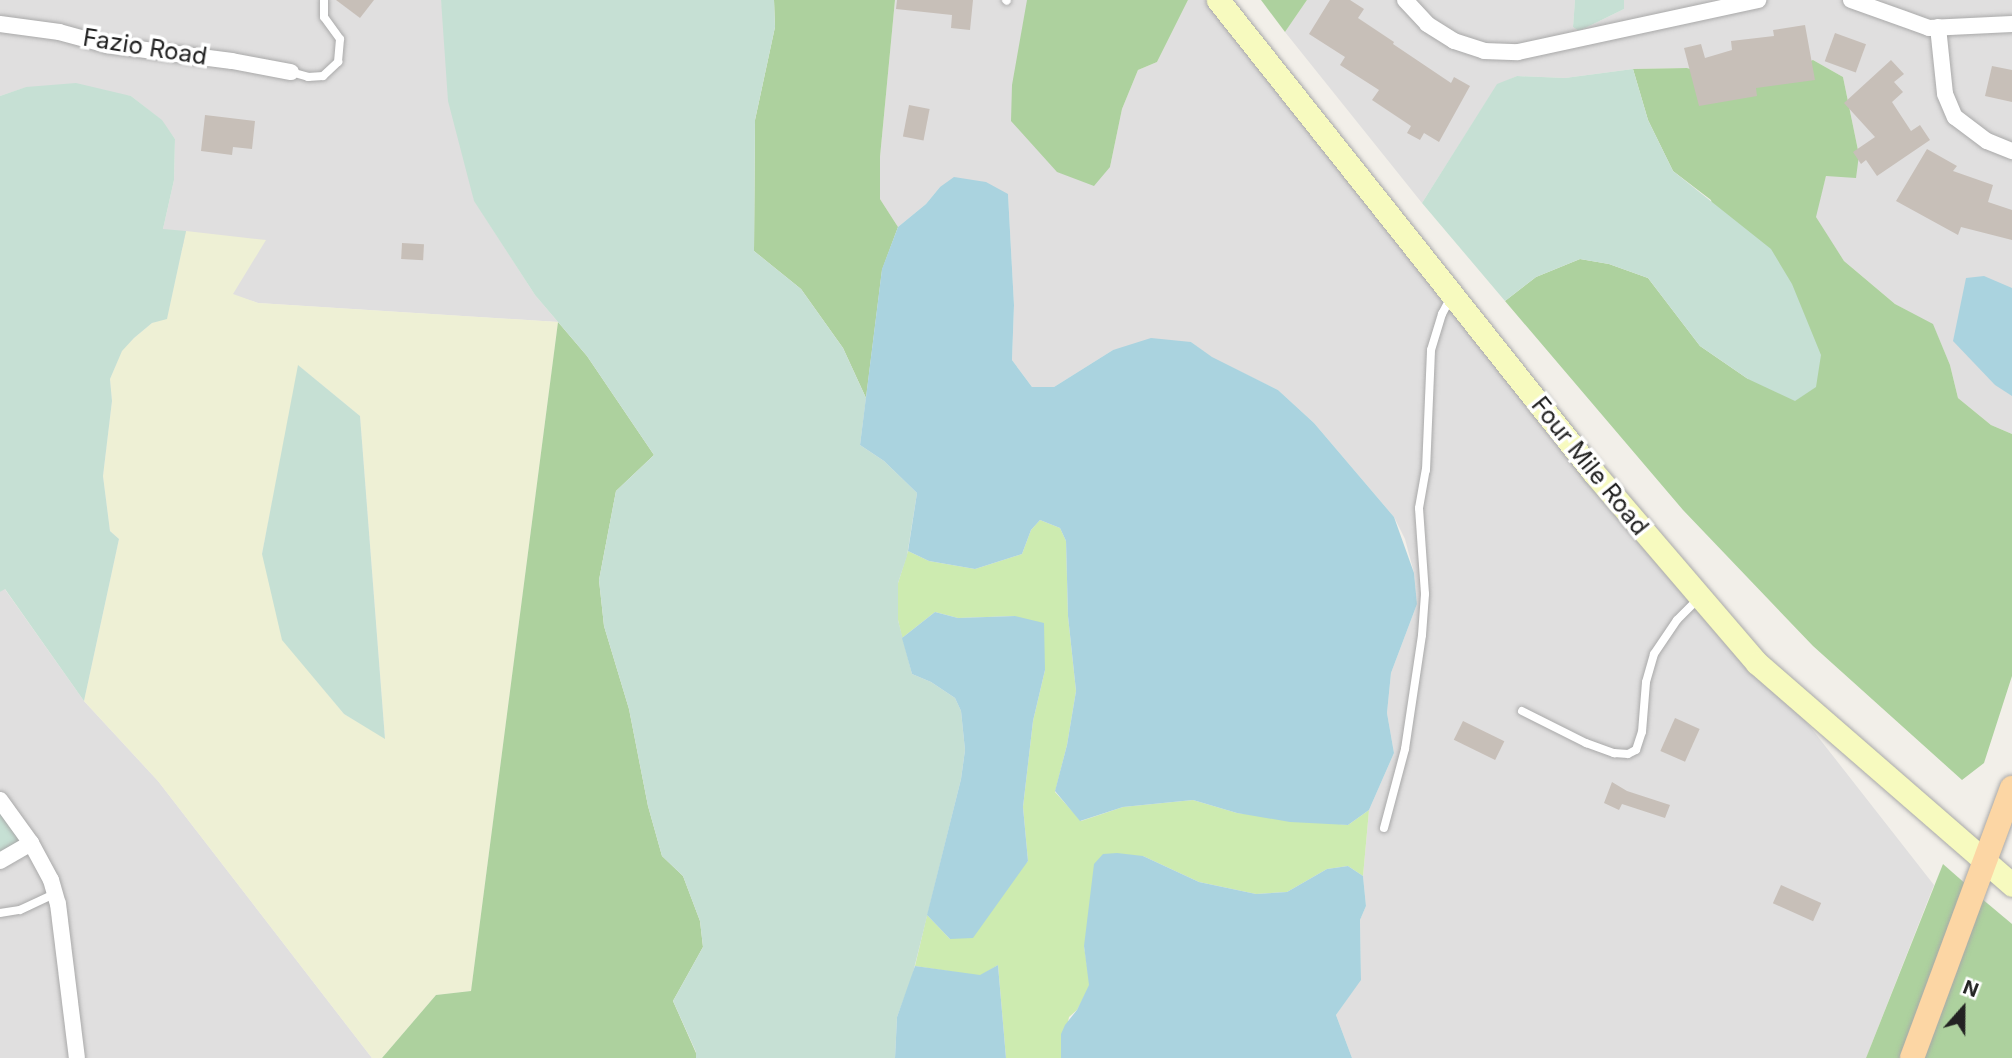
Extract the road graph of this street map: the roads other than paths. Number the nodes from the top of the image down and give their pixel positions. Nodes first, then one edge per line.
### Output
1 (324, 0) edge
2 (1218, 0) edge
3 (1405, 0) edge
4 (1758, 0) edge
5 (1851, 0) edge
6 (0, 24) edge
7 (2012, 24) edge
8 (1938, 27) junction
9 (290, 72) joint
10 (2012, 150) edge
11 (1453, 295) junction
12 (1700, 597) junction
13 (1522, 711) dead end
14 (2012, 788) edge
15 (0, 800) edge
16 (1384, 828) dead end
17 (32, 843) junction
18 (0, 861) edge
19 (1986, 862) junction
20 (2012, 885) edge
21 (55, 894) junction
22 (0, 913) edge
23 (77, 1058) edge
24 (1912, 1058) edge

1 - 9 lane
2 - 11 main road, Four Mile Road
3 - 4 street
5 - 8 street
6 - 9 street, Fazio Road
7 - 8 street
8 - 10 street
11 - 12 main road, Four Mile Road
11 - 16 lane
12 - 13 lane
12 - 19 main road, Four Mile Road
14 - 19 main road
15 - 17 street
17 - 18 street
17 - 21 street
19 - 20 main road, Four Mile Road
19 - 24 main road
21 - 22 lane
21 - 23 street

